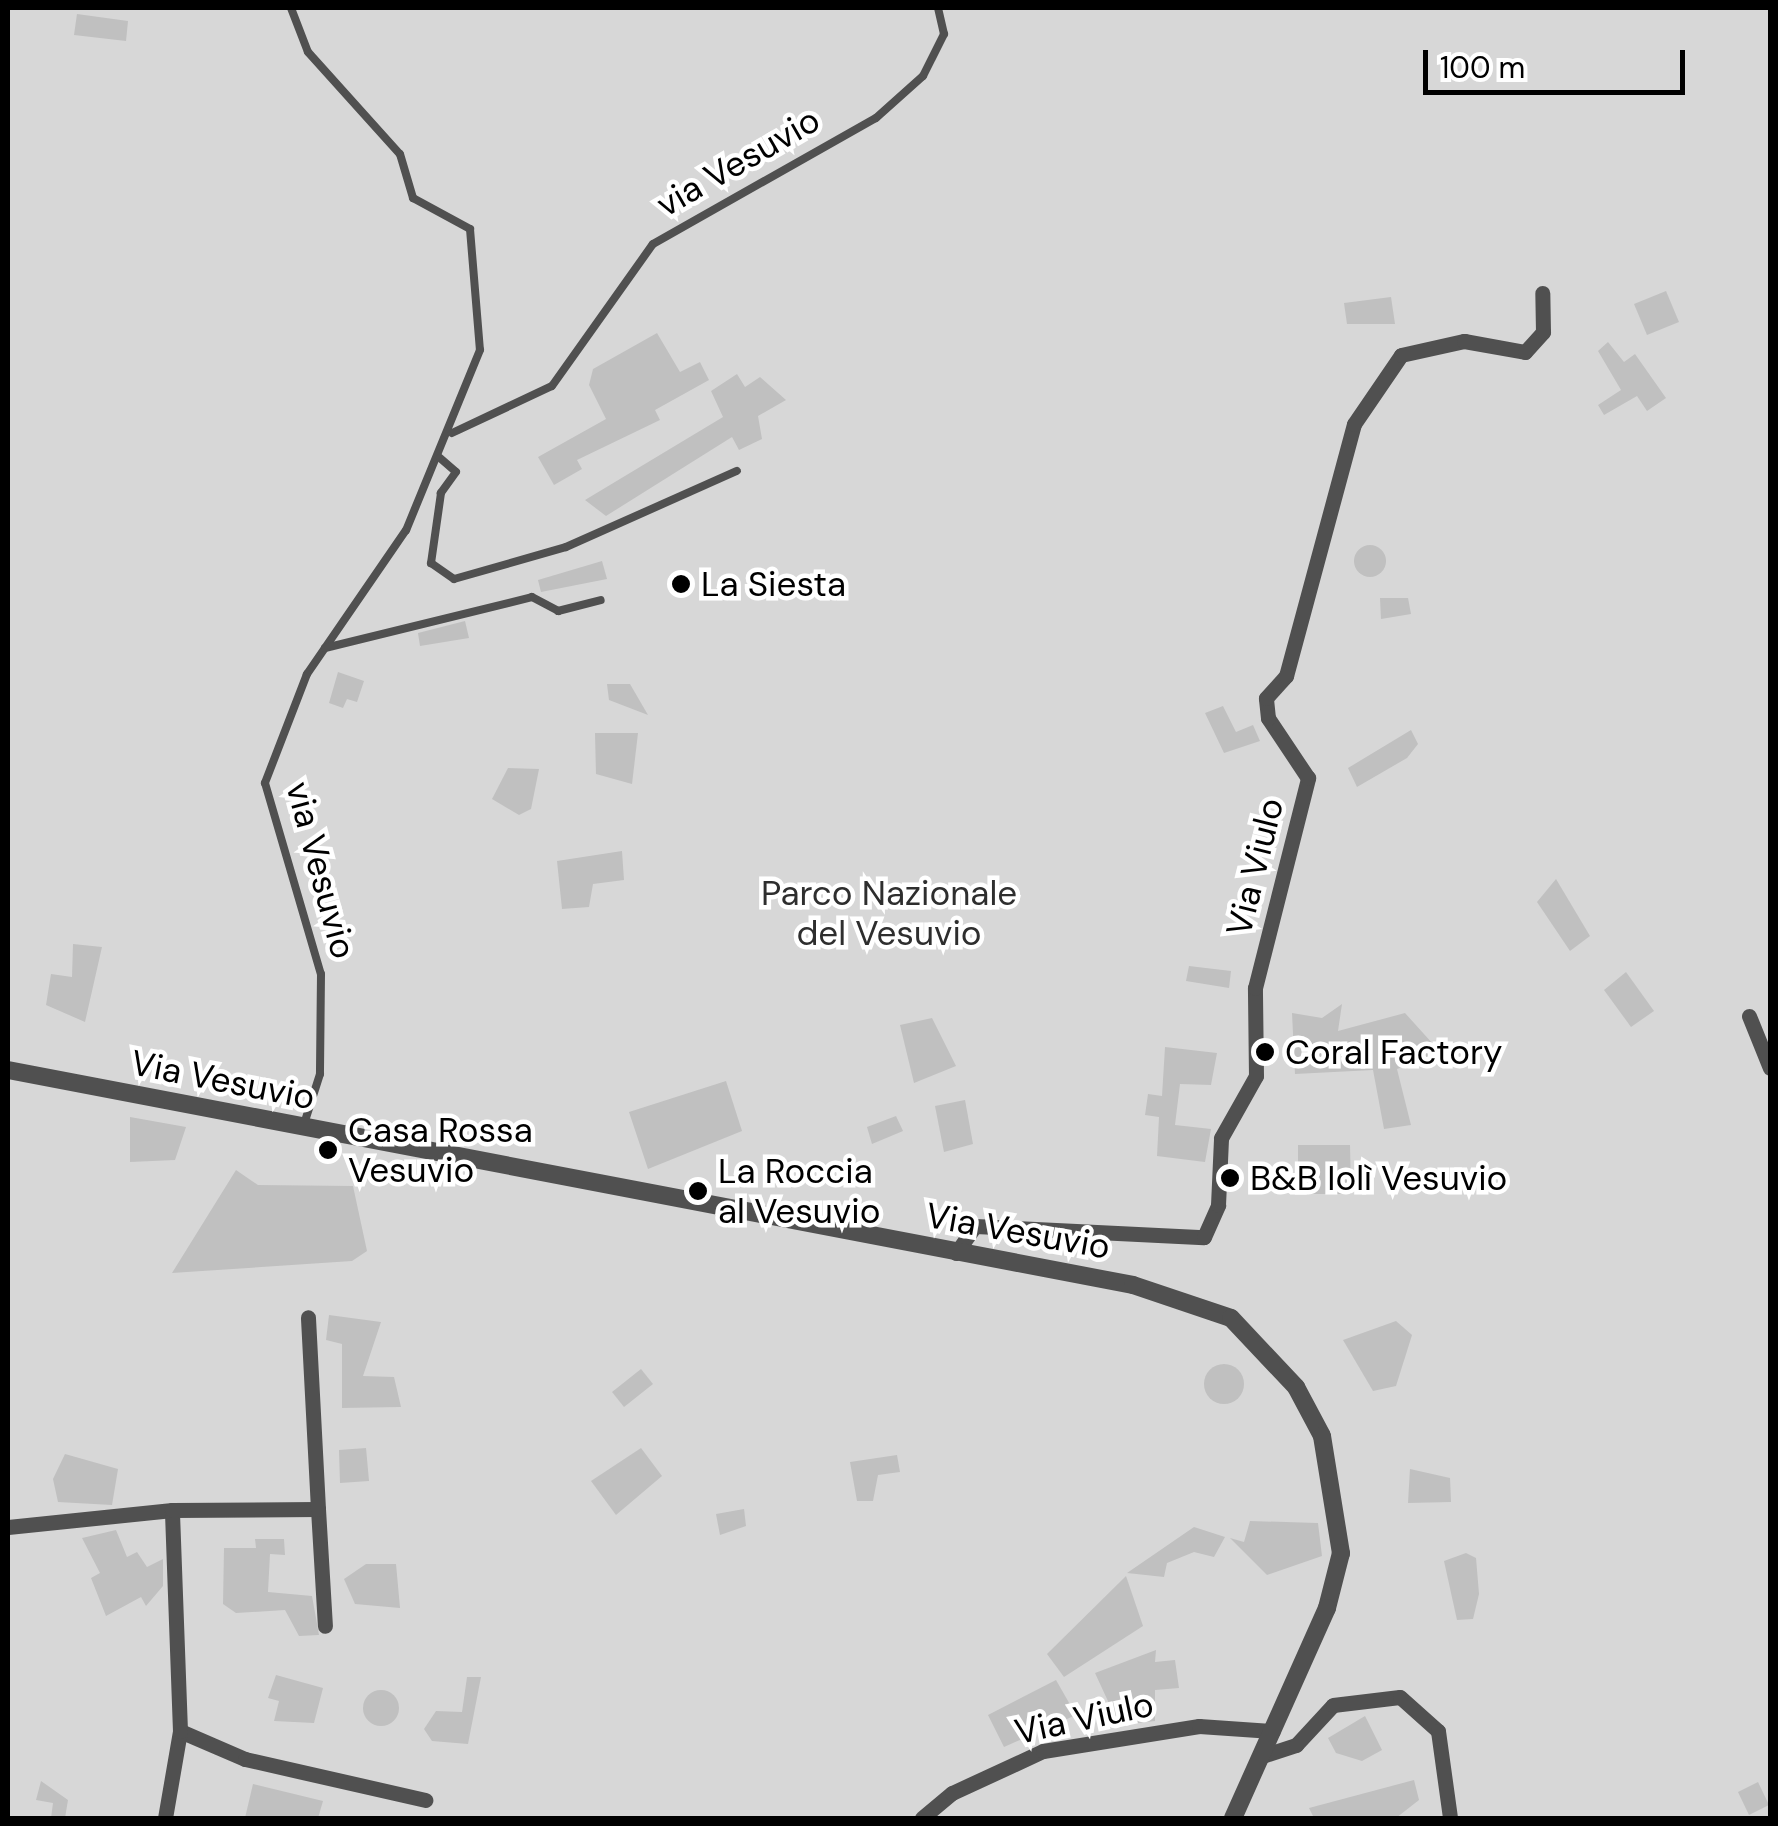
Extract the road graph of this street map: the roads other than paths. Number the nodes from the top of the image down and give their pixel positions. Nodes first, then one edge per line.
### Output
1 (291, 8) edge
2 (938, 8) edge
3 (1542, 292) dead end
4 (452, 432) junction
5 (440, 458) junction
6 (736, 471) dead end
7 (601, 600) dead end
8 (325, 648) junction
9 (1748, 1016) dead end
10 (1770, 1068) edge
11 (8, 1070) edge
12 (303, 1129) junction
13 (956, 1253) junction
14 (308, 1317) dead end
15 (318, 1509) junction
16 (172, 1510) junction
17 (8, 1526) edge
18 (325, 1626) dead end
19 (180, 1731) junction
20 (1273, 1731) junction
21 (1262, 1756) junction
22 (425, 1800) dead end
23 (166, 1818) edge
24 (922, 1818) edge
25 (1232, 1818) edge
26 (1450, 1818) edge

1 - 4 lane, via Vesuvio
2 - 4 lane, via Vesuvio
3 - 13 street, Via Viulo
4 - 5 lane, via Vesuvio
5 - 6 lane
5 - 8 lane, via Vesuvio
7 - 8 lane
8 - 12 lane, via Vesuvio
9 - 10 street
11 - 12 street, Via Vesuvio
12 - 13 street, Via Vesuvio
13 - 20 street, Via Vesuvio
14 - 15 street
15 - 16 street
15 - 18 street
16 - 17 street
16 - 19 street
19 - 22 street
19 - 23 street
20 - 21 street, Via Vesuvio
20 - 24 street, Via Viulo
21 - 25 street, Via Vesuvio
21 - 26 street

